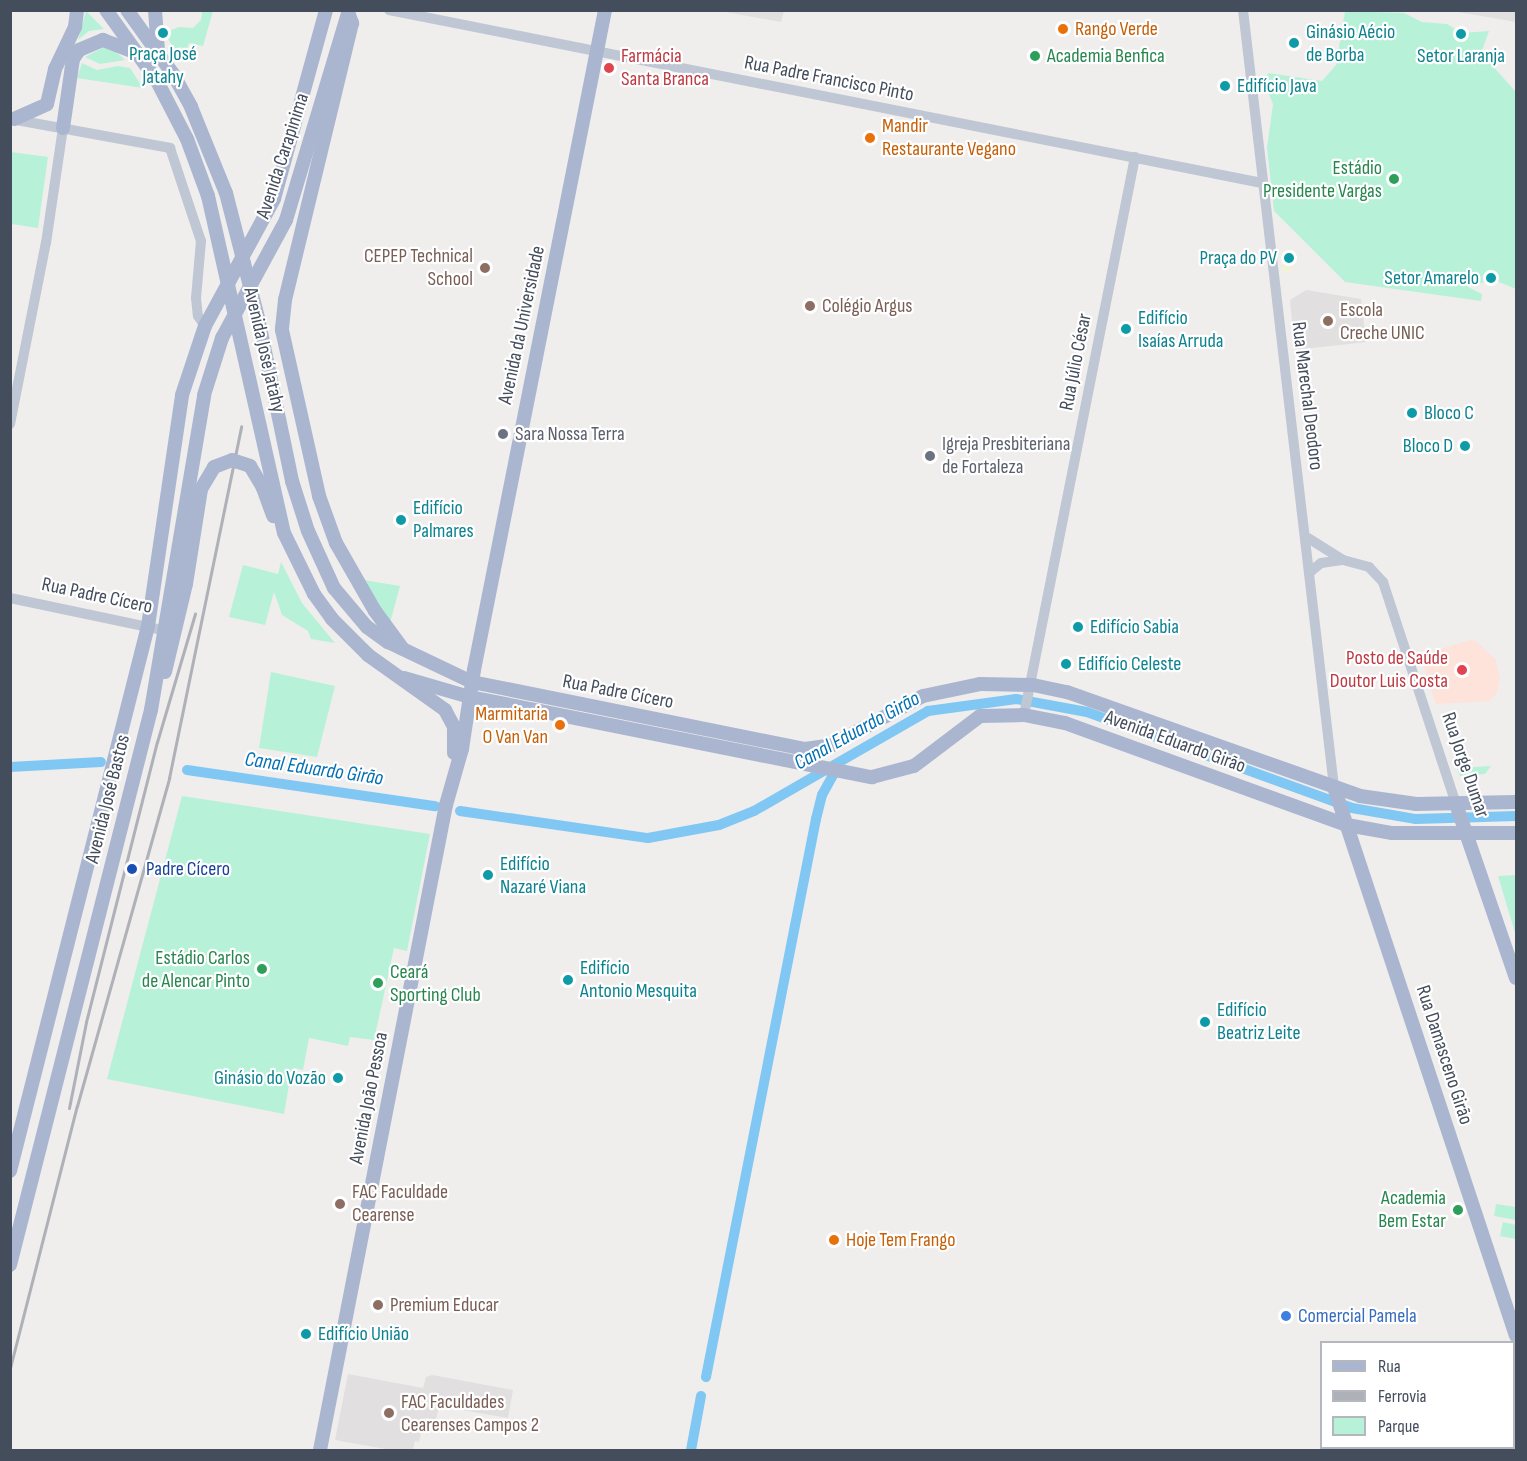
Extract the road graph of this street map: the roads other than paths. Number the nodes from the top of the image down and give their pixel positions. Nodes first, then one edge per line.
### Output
1 (77, 10) edge
2 (106, 10) edge
3 (127, 10) edge
4 (155, 10) edge
5 (319, 10) edge
6 (326, 10) edge
7 (389, 10) edge
8 (605, 10) edge
9 (1243, 10) edge
10 (349, 11) edge
11 (322, 25) junction
12 (597, 52) junction
13 (159, 53) junction
14 (139, 54) junction
15 (12, 119) edge
16 (63, 128) junction
17 (1135, 157) junction
18 (1262, 183) junction
19 (205, 326) junction
20 (222, 338) joint
21 (10, 424) edge
22 (284, 532) junction
23 (1308, 538) junction
24 (1342, 560) junction
25 (1311, 572) junction
26 (10, 598) edge
27 (148, 626) junction
28 (169, 631) junction
29 (403, 649) junction
30 (404, 678) junction
31 (472, 682) junction
32 (1032, 688) junction
33 (470, 697) junction
34 (1025, 711) junction
35 (831, 745) joint
36 (455, 764) junction
37 (838, 771) joint
38 (1338, 799) junction
39 (1516, 802) edge
40 (1462, 819) junction
41 (1347, 825) junction
42 (1516, 833) edge
43 (1516, 978) edge
44 (10, 1171) edge
45 (10, 1265) edge
46 (1516, 1336) edge
47 (320, 1450) edge

1 - 15 main road
2 - 14 main road, Avenida José Jatahy
3 - 13 main road, Avenida José Jatahy
4 - 13 main road
5 - 11 main road
6 - 11 main road, Avenida Carapinima
7 - 12 street, Rua Padre Francisco Pinto
8 - 12 main road, Avenida da Universidade
9 - 18 street, Rua Marechal Deodoro
10 - 20 main road, Avenida Carapinima
10 - 29 main road
11 - 19 main road, Avenida Carapinima
12 - 17 street, Rua Padre Francisco Pinto
12 - 31 main road, Avenida da Universidade
13 - 29 main road, Avenida José Jatahy, bridge
14 - 16 main road
14 - 22 main road, Avenida José Jatahy, bridge
15 - 16 street
16 - 19 street
16 - 21 street
17 - 18 street, Rua Padre Francisco Pinto
17 - 32 street, Rua Júlio César
18 - 23 street, Rua Marechal Deodoro
19 - 27 main road, Avenida José Bastos
20 - 28 main road, Avenida José Bastos
22 - 28 main road, bridge
22 - 30 main road, Avenida José Jatahy
23 - 24 street, Rua Jorge Dumar
23 - 25 street, Rua Marechal Deodoro
24 - 25 street
24 - 40 street, Rua Jorge Dumar
25 - 38 street, Rua Marechal Deodoro
26 - 27 street, Rua Padre Cícero
27 - 28 street, Rua Padre Cícero
27 - 44 main road, Avenida José Bastos
28 - 45 main road, Avenida José Bastos
29 - 31 main road, Rua Padre Cícero
30 - 33 main road, Rua Padre Cícero
30 - 36 main road, Avenida José Jatahy
31 - 33 main road, Avenida João Pessoa
31 - 35 main road, Rua Padre Cícero
32 - 34 street, Rua Júlio César
32 - 35 main road, Avenida Eduardo Girão
32 - 38 main road, Avenida Eduardo Girão
33 - 36 main road, Avenida João Pessoa
33 - 37 main road, Rua Padre Cícero
34 - 37 main road, Avenida Eduardo Girão
34 - 41 main road, Avenida Eduardo Girão
36 - 47 main road, Avenida João Pessoa
38 - 40 main road, Avenida Eduardo Girão
38 - 41 main road, Rua Damasceno Girão
39 - 40 main road, Avenida Eduardo Girão
40 - 41 main road, Avenida Eduardo Girão
40 - 42 main road, Avenida Eduardo Girão
40 - 43 main road, Rua Jorge Dumar
41 - 46 main road, Rua Damasceno Girão

